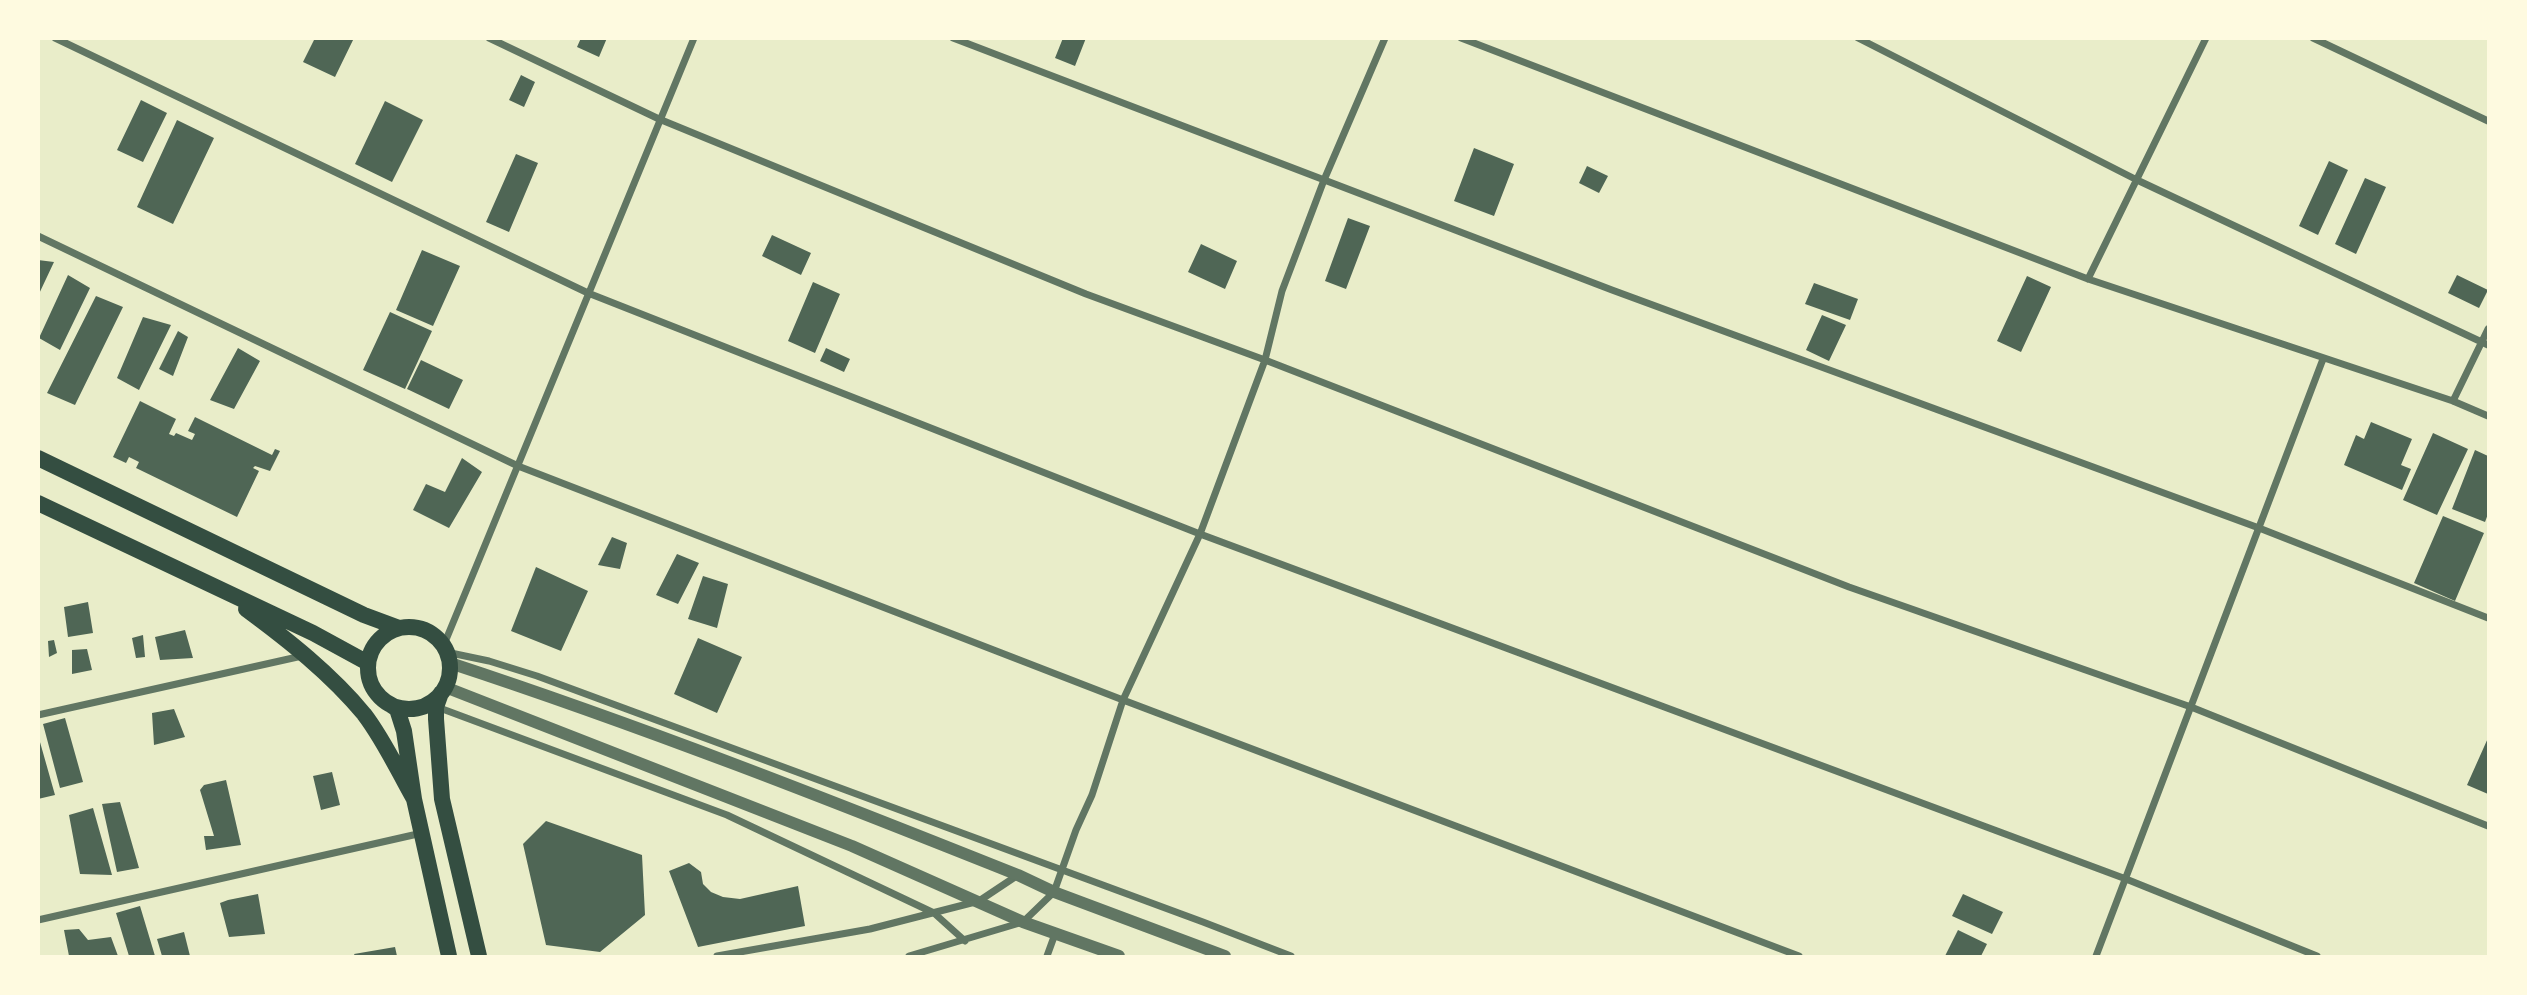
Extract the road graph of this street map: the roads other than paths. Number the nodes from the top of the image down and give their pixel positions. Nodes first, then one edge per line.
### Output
1 (55, 38) edge
2 (489, 38) edge
3 (694, 38) edge
4 (953, 38) edge
5 (1385, 38) edge
6 (1461, 38) edge
7 (1858, 38) edge
8 (2206, 38) edge
9 (2314, 38) edge
10 (659, 119) junction
11 (2488, 121) edge
12 (1324, 180) junction
13 (2137, 180) junction
14 (38, 236) edge
15 (2088, 279) junction
16 (588, 293) junction
17 (2488, 330) edge
18 (2485, 344) edge
19 (2323, 359) junction
20 (1265, 360) junction
21 (2454, 401) junction
22 (2488, 416) edge
23 (38, 458) edge
24 (518, 466) junction
25 (43, 508) edge
26 (2259, 528) junction
27 (1200, 534) junction
28 (197, 579) junction
29 (2488, 618) edge
30 (400, 628) junction
31 (447, 654) junction
32 (303, 656) junction
33 (368, 663) junction
34 (441, 696) junction
35 (1124, 700) junction
36 (391, 705) junction
37 (2191, 707) junction
38 (38, 715) edge
39 (414, 799) junction
40 (2488, 826) edge
41 (422, 833) junction
42 (1061, 871) junction
43 (1018, 875) junction
44 (2126, 879) junction
45 (1054, 892) junction
46 (979, 901) junction
47 (934, 913) junction
48 (38, 920) edge
49 (1023, 922) junction
50 (1055, 934) junction
51 (965, 941) junction
52 (449, 957) edge
53 (479, 957) edge
54 (716, 957) edge
55 (909, 957) edge
56 (1048, 957) edge
57 (1119, 957) edge
58 (1225, 957) edge
59 (1291, 957) edge
60 (1799, 957) edge
61 (2096, 957) edge
62 (2317, 957) edge

1 - 16 street
2 - 10 street
3 - 10 street
4 - 12 street
5 - 12 street
6 - 15 street
7 - 13 street
8 - 13 street
9 - 11 street
10 - 16 street
10 - 20 street
12 - 20 street
12 - 26 street
13 - 15 street
13 - 18 street
14 - 24 street
15 - 19 street
16 - 24 street
16 - 27 street
17 - 18 street
18 - 21 street
19 - 21 street
19 - 26 street
20 - 27 street
20 - 37 street
21 - 22 street
23 - 30 main road
24 - 31 street
24 - 35 street
25 - 28 main road
26 - 29 street
26 - 37 street
27 - 35 street
27 - 44 street
28 - 32 main road
28 - 33 main road
30 - 31 main road
30 - 33 main road
31 - 34 main road
31 - 42 street
31 - 43 street
32 - 38 street
32 - 39 main road
33 - 36 main road
34 - 36 main road
34 - 46 street
34 - 47 street
34 - 53 main road
35 - 42 street
35 - 60 street
36 - 39 main road
37 - 40 street
37 - 44 street
39 - 41 main road
41 - 48 street
41 - 52 main road
42 - 45 street
42 - 59 street
43 - 45 street
43 - 46 street
44 - 61 street
44 - 62 street
45 - 49 street
45 - 58 street
46 - 47 street
46 - 49 street
47 - 51 street
47 - 54 street
49 - 50 street
49 - 51 street
50 - 56 street
50 - 57 street
51 - 55 street

